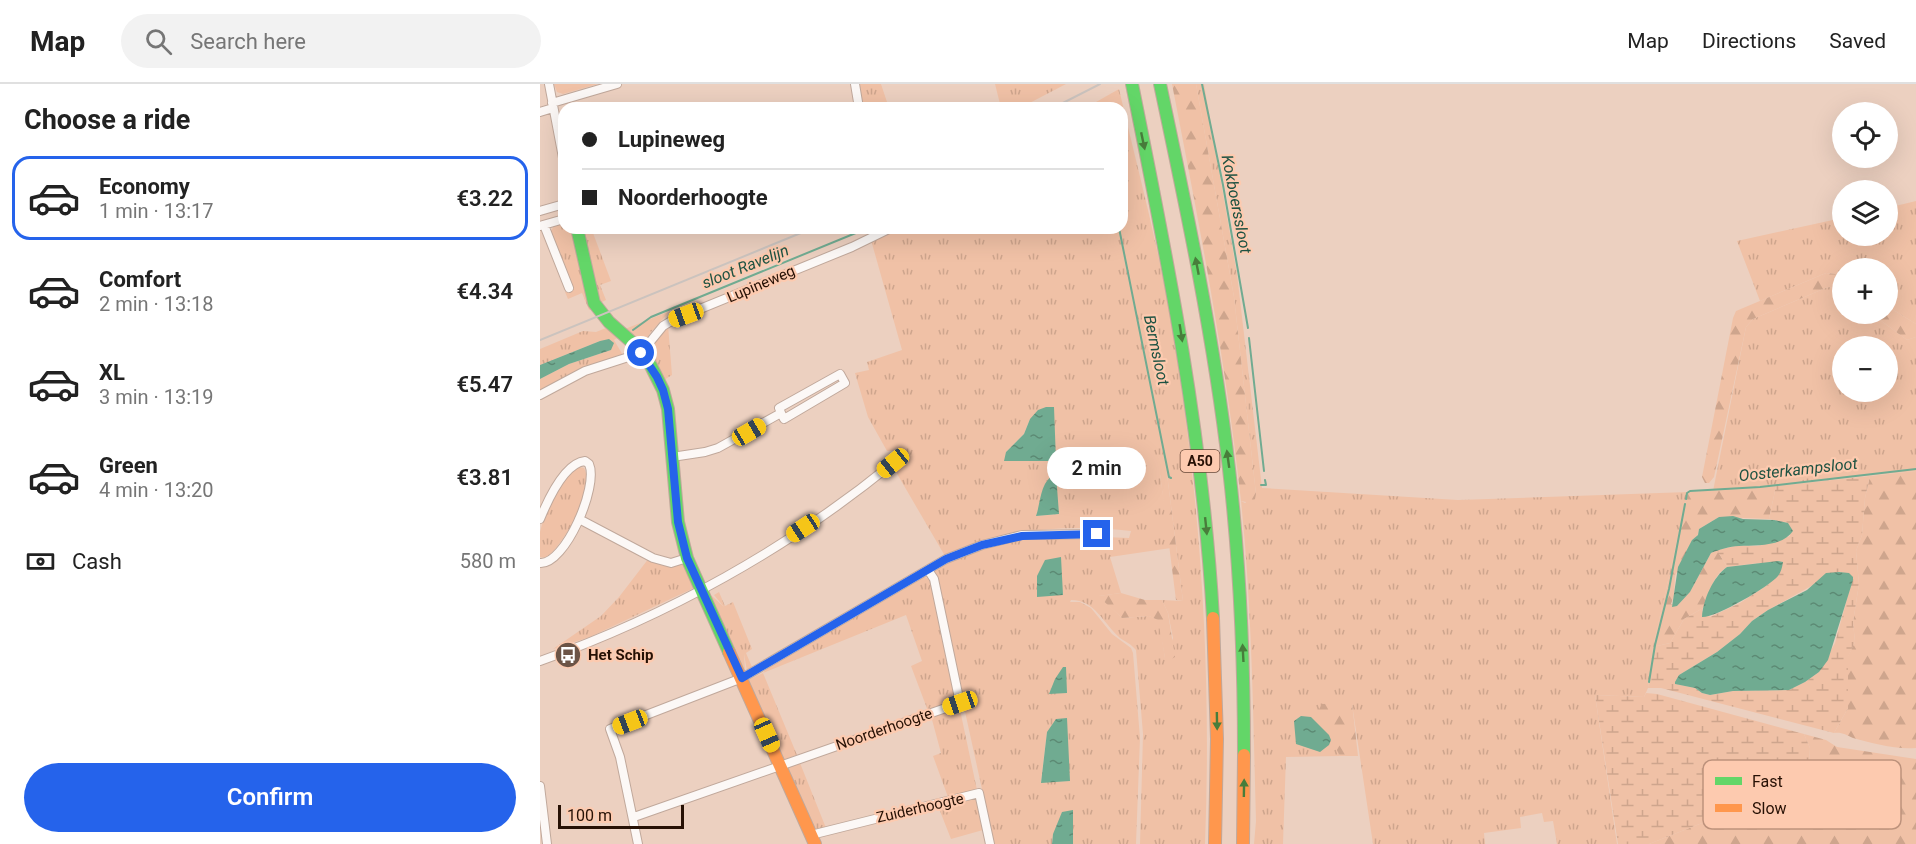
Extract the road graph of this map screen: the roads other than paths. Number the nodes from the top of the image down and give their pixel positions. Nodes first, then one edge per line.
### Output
1 (549, 84) edge
2 (617, 84) edge
3 (855, 84) edge
4 (1131, 84) edge
5 (1160, 84) edge
6 (562, 102) edge
7 (858, 102) edge
8 (558, 103) edge
9 (553, 105) junction
10 (540, 112) edge
11 (558, 131) edge
12 (558, 206) edge
13 (540, 211) edge
14 (558, 221) edge
15 (542, 225) edge
16 (578, 234) edge
17 (879, 234) edge
18 (569, 288) dead end
19 (641, 353) junction
20 (540, 395) edge
21 (781, 413) junction
22 (672, 457) junction
23 (893, 463) dead end
24 (543, 503) edge
25 (540, 519) edge
26 (579, 519) junction
27 (1097, 534) dead end
28 (687, 558) junction
29 (540, 563) edge
30 (928, 570) junction
31 (702, 589) junction
32 (540, 661) edge
33 (742, 678) junction
34 (781, 765) junction
35 (540, 786) edge
36 (634, 817) junction
37 (813, 839) edge
38 (547, 844) edge
39 (638, 844) edge
40 (990, 844) edge
41 (1215, 844) edge
42 (1244, 844) edge

1 - 9 street
2 - 6 street
3 - 7 street
4 -> 41 main road, A50
42 -> 5 main road, A50
8 - 9 street
9 - 10 street
9 - 11 street
12 - 13 street
14 - 15 street
15 - 18 street
16 - 19 main road
17 - 19 street, Lupineweg
19 - 20 street
19 - 22 main road
21 - 21 street
21 - 22 street
22 - 28 main road
23 - 31 street
24 - 25 street
24 - 26 street
26 - 28 street
26 - 29 street
27 - 30 street
28 - 31 main road
30 - 33 street
30 - 34 street, Noorderhoogte
31 - 32 street
31 - 33 main road
33 - 34 main road
33 - 36 street
34 - 36 street
34 - 37 main road
35 - 38 street
36 - 39 street
37 - 40 street, Zuiderhoogte

